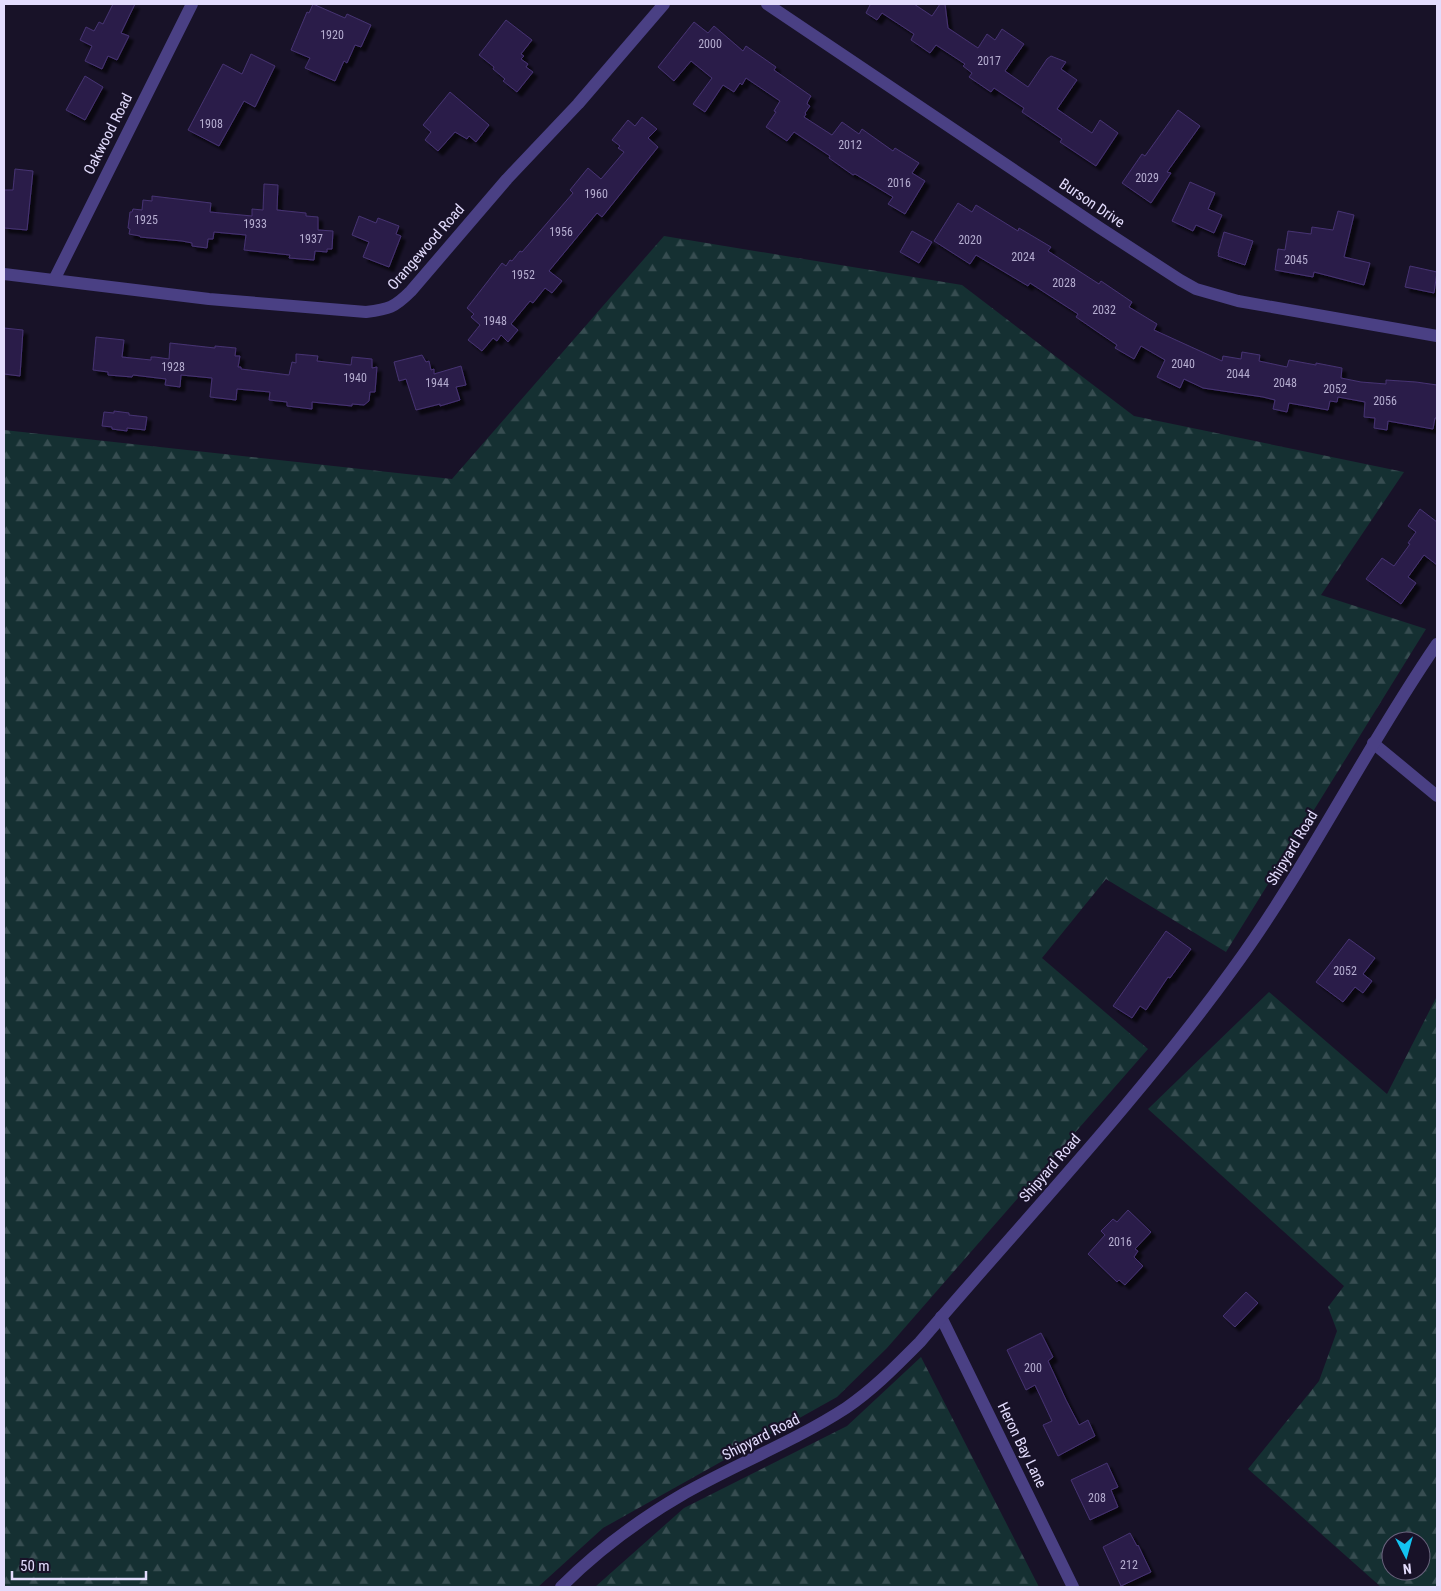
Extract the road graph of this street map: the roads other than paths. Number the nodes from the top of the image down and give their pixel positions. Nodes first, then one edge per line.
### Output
1 (192, 4) edge
2 (664, 4) edge
3 (767, 4) edge
4 (4, 274) edge
5 (54, 280) junction
6 (1437, 336) edge
7 (1437, 644) edge
8 (1373, 743) junction
9 (1437, 796) edge
10 (941, 1317) junction
11 (561, 1587) edge
12 (1073, 1587) edge

1 - 5 street, Oakwood Road
2 - 5 street, Orangewood Road
3 - 6 street, Burson Drive
4 - 5 street, Orangewood Road
7 - 8 street, Shipyard Road
8 - 9 street
8 - 10 street, Shipyard Road
10 - 11 street, Shipyard Road
10 - 12 street, Heron Bay Lane

